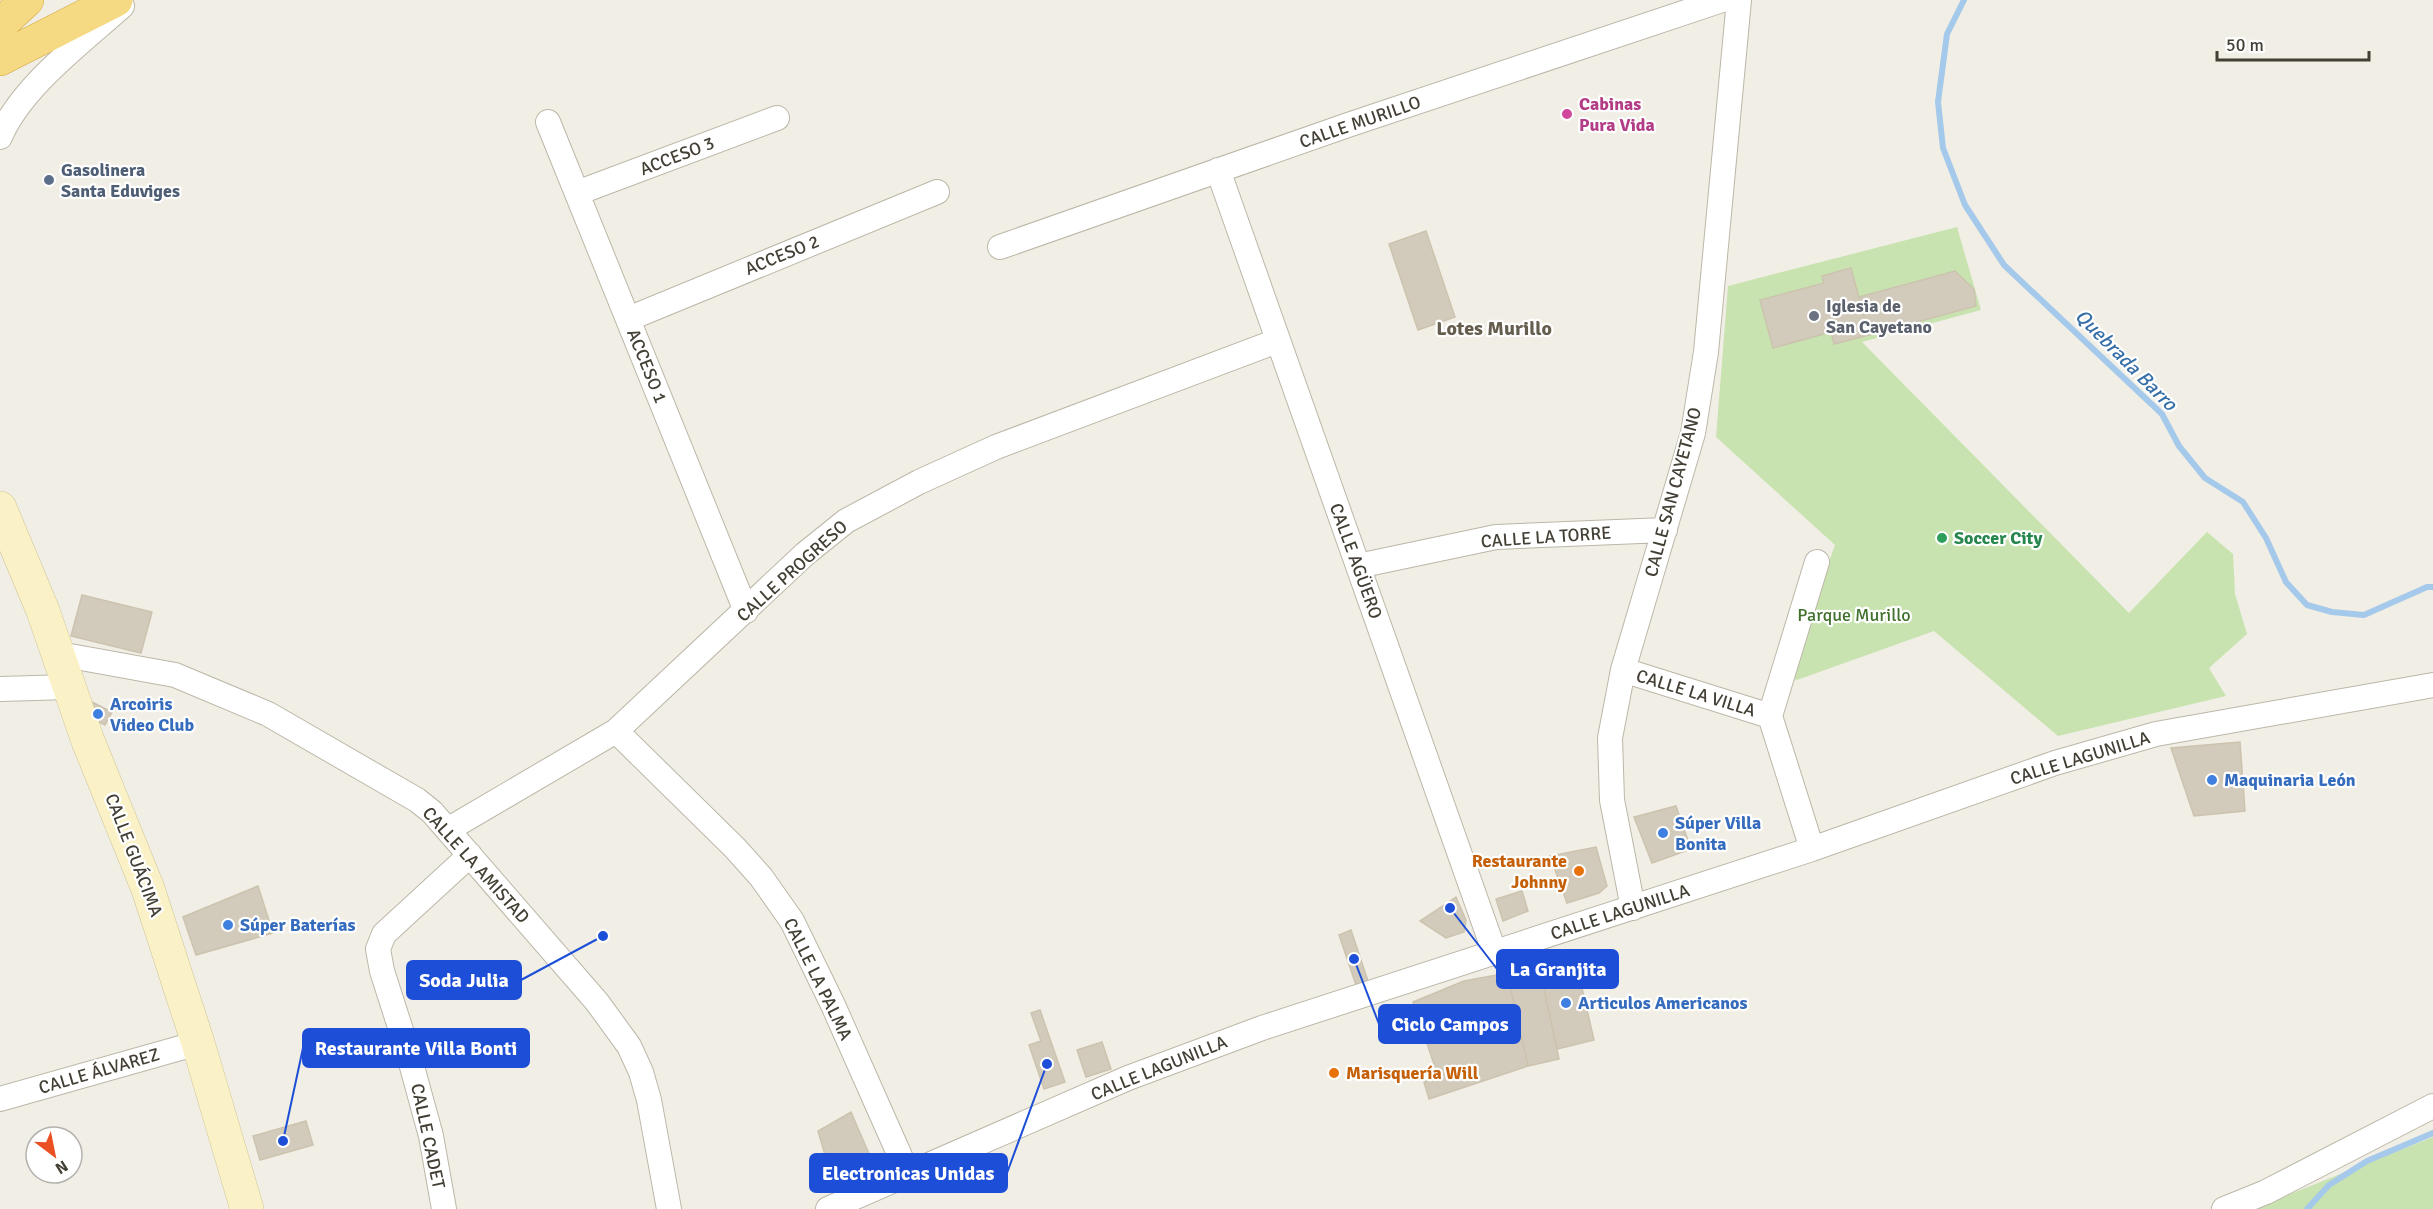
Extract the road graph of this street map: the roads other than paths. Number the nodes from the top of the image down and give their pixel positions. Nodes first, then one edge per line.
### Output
1 (27, 0) edge
2 (116, 0) edge
3 (128, 0) edge
4 (1739, 3) edge
5 (0, 25) edge
6 (0, 59) edge
7 (777, 118) dead end
8 (548, 122) dead end
9 (0, 137) edge
10 (1218, 170) junction
11 (937, 192) dead end
12 (577, 194) junction
13 (1000, 247) dead end
14 (628, 318) junction
15 (1277, 341) junction
16 (0, 508) edge
17 (1665, 530) junction
18 (1818, 562) dead end
19 (1358, 566) junction
20 (746, 611) junction
21 (59, 654) junction
22 (1623, 670) junction
23 (2433, 685) edge
24 (69, 687) junction
25 (0, 689) edge
26 (1770, 716) junction
27 (616, 731) junction
28 (448, 829) junction
29 (1812, 849) junction
30 (470, 855) junction
31 (1633, 908) junction
32 (1494, 951) junction
33 (198, 1043) junction
34 (0, 1099) edge
35 (2433, 1106) edge
36 (908, 1174) junction
37 (247, 1209) edge
38 (444, 1209) edge
39 (669, 1209) edge
40 (828, 1209) edge
41 (2224, 1209) edge

1 - 5 highway
2 - 6 highway
3 - 9 street
4 - 10 street, CALLE MURILLO
4 - 17 street, CALLE SAN CAYETANO
7 - 12 street, ACCESO 3
8 - 12 street, ACCESO 1
10 - 13 street, CALLE MURILLO
10 - 15 street, CALLE AGÜERO
11 - 14 street, ACCESO 2
12 - 14 street, ACCESO 1
14 - 20 street, ACCESO 1
15 - 19 street, CALLE AGÜERO
15 - 20 street, CALLE PROGRESO
16 - 21 main road, CALLE GUÁCIMA
17 - 19 street, CALLE LA TORRE
17 - 22 street, CALLE SAN CAYETANO
18 - 26 street, CALLE LA VILLA
19 - 32 street, CALLE AGÜERO
20 - 27 street, CALLE PROGRESO
21 - 24 main road, CALLE GUÁCIMA
21 - 28 street, CALLE LA AMISTAD
22 - 26 street, CALLE LA VILLA
22 - 31 street, CALLE SAN CAYETANO
23 - 29 street, CALLE LAGUNILLA
24 - 25 street
24 - 33 main road, CALLE GUÁCIMA
26 - 29 street, CALLE LA VILLA
27 - 28 street, CALLE PROGRESO
27 - 36 street, CALLE LA PALMA
28 - 30 street, CALLE LA AMISTAD
29 - 31 street, CALLE LAGUNILLA
30 - 38 street, CALLE CADET
30 - 39 street, CALLE LA AMISTAD
31 - 32 street, CALLE LAGUNILLA
32 - 36 street, CALLE LAGUNILLA
33 - 34 street, CALLE ÁLVAREZ
33 - 37 main road, CALLE GUÁCIMA
35 - 41 street
36 - 40 street, CALLE LAGUNILLA

